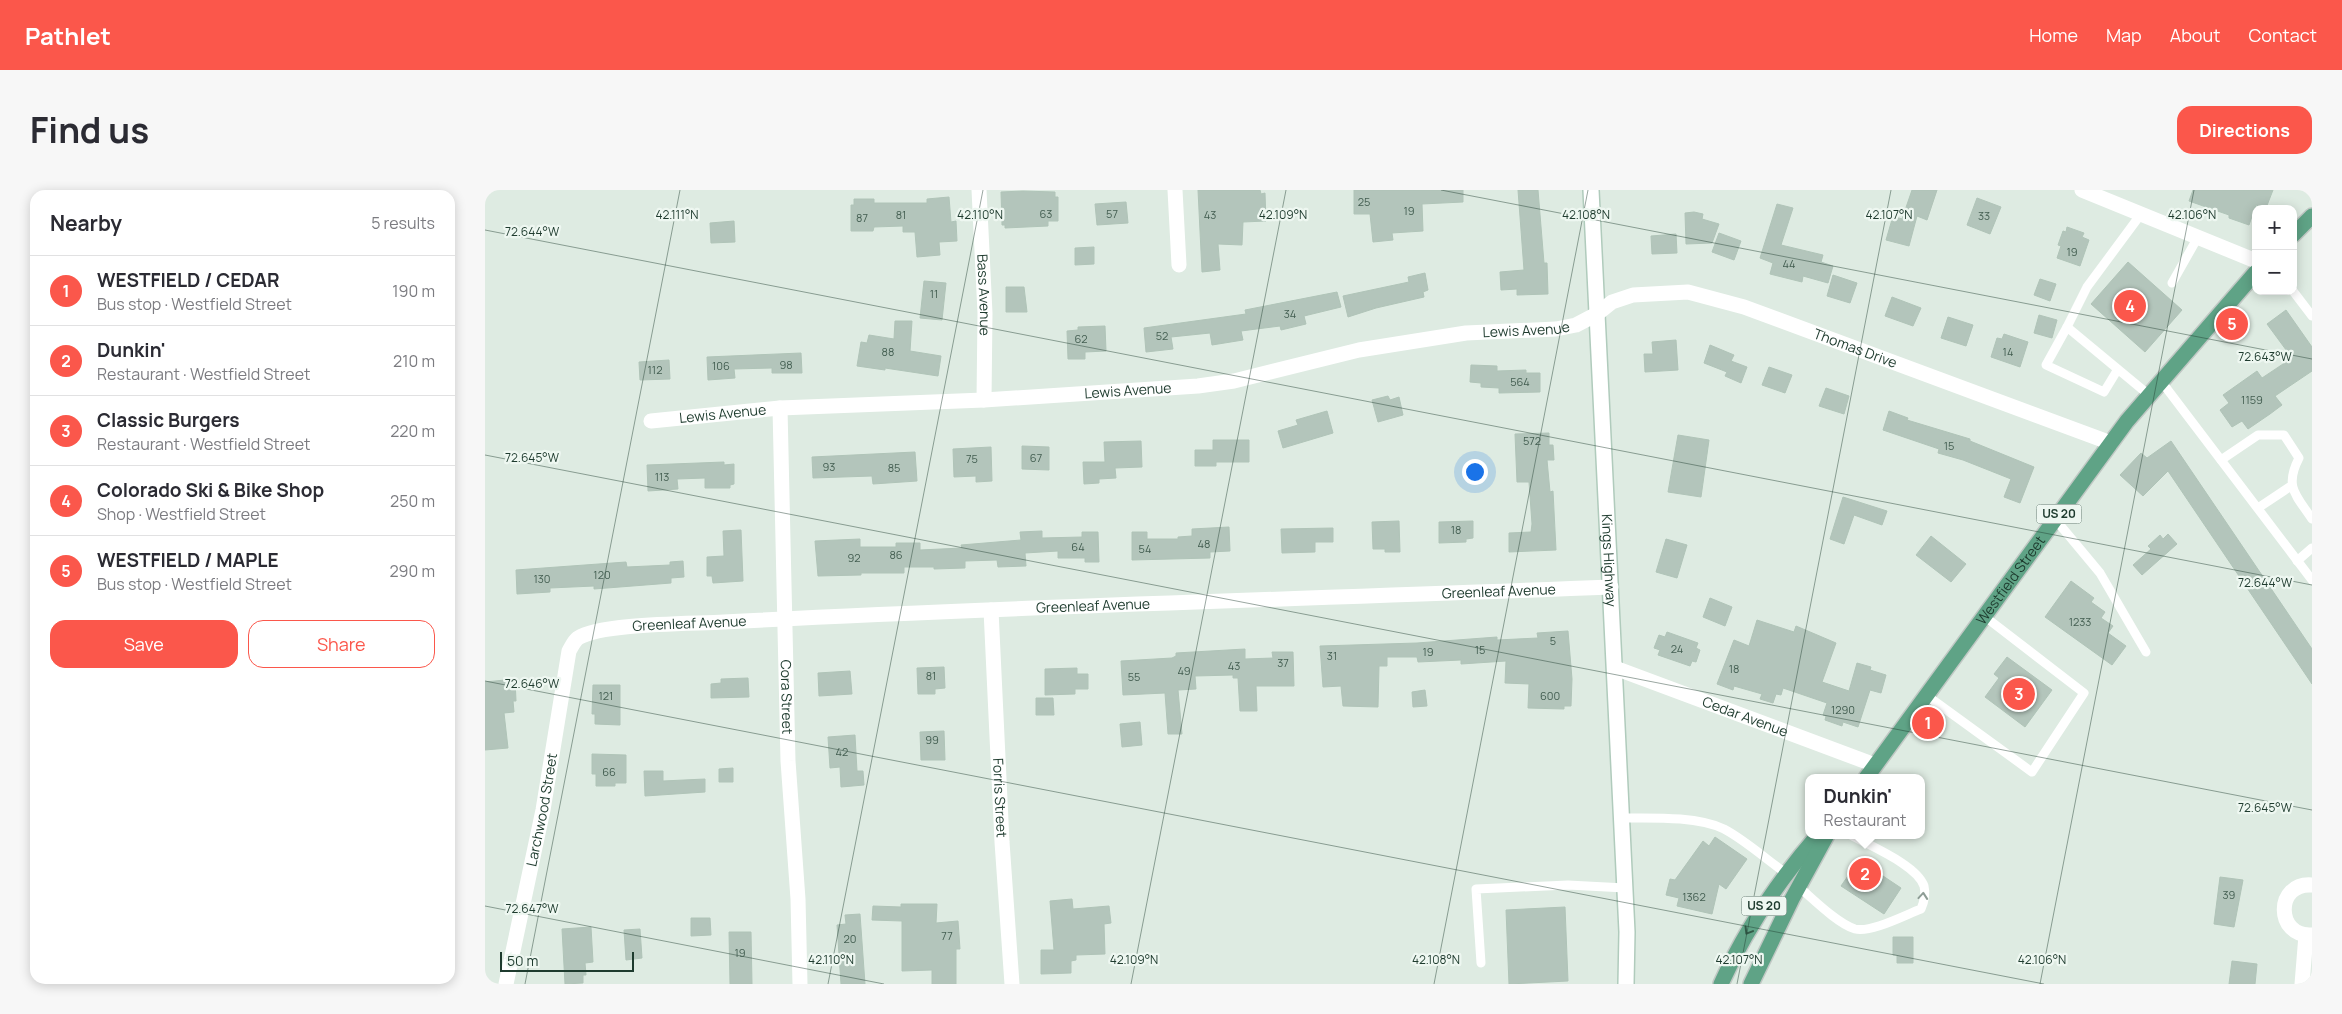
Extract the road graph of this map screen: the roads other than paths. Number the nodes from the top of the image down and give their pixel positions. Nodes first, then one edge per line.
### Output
1 (979, 190) edge
2 (1175, 190) edge
3 (1591, 190) edge
4 (2082, 190) edge
5 (2141, 214) junction
6 (2312, 216) edge
7 (2297, 231) edge
8 (2198, 237) junction
9 (2252, 259) edge
10 (1179, 264) dead end
11 (2252, 277) edge
12 (2172, 282) dead end
13 (2296, 295) edge
14 (1597, 314) junction
15 (2312, 316) edge
16 (2067, 326) junction
17 (2118, 369) junction
18 (2161, 381) junction
19 (2149, 395) junction
20 (984, 400) junction
21 (780, 408) junction
22 (651, 421) dead end
23 (2111, 443) junction
24 (2221, 460) junction
25 (2291, 486) junction
26 (2257, 508) junction
27 (2055, 519) junction
28 (2312, 520) edge
29 (2312, 548) edge
30 (2297, 560) junction
31 (2312, 580) edge
32 (1611, 587) junction
33 (991, 610) junction
34 (1984, 616) junction
35 (786, 619) junction
36 (579, 638) joint
37 (2146, 652) dead end
38 (1615, 668) junction
39 (1926, 695) junction
40 (1870, 772) edge
41 (1622, 818) junction
42 (1815, 839) edge
43 (1825, 839) edge
44 (1858, 839) edge
45 (1787, 874) junction
46 (2312, 885) edge
47 (1799, 887) junction
48 (1625, 888) junction
49 (1627, 932) junction
50 (2309, 935) edge
51 (1481, 963) dead end
52 (506, 984) edge
53 (800, 984) edge
54 (1011, 984) edge
55 (1626, 984) edge
56 (1635, 984) edge
57 (1721, 984) edge
58 (1751, 984) edge
59 (2302, 984) edge

1 - 20 street, Bass Avenue
2 - 10 street
3 - 14 street, Kings Highway
4 - 5 street
5 - 8 street
5 - 16 lane
6 - 7 main road
8 - 9 street
8 - 12 lane
11 - 18 main road, Westfield Street / US 20
13 - 15 lane
14 - 20 street, Lewis Avenue
14 - 23 street, Thomas Drive
14 - 32 street, Kings Highway
16 - 17 lane
16 - 17 lane
17 - 19 lane
18 - 19 main road, Westfield Street / US 20
18 - 24 lane
19 - 23 main road, Westfield Street / US 20
20 - 21 street, Lewis Avenue
21 - 22 street, Lewis Avenue
21 - 35 street, Cora Street
23 - 27 main road, Westfield Street / US 20
24 - 25 lane
24 - 26 lane
25 - 26 lane
25 - 28 lane
26 - 30 lane
27 - 34 main road, Westfield Street / US 20
27 - 37 lane
29 - 30 lane
30 - 31 lane
32 - 33 street, Greenleaf Avenue
32 - 38 street, Kings Highway
33 - 35 street, Greenleaf Avenue
33 - 54 street, Forris Street
34 - 39 main road, Westfield Street / US 20
34 - 39 lane
35 - 36 street, Greenleaf Avenue
35 - 53 street, Cora Street
36 - 52 street, Larchwood Street
38 - 40 street, Cedar Avenue
38 - 41 street, Kings Highway
39 - 40 main road, Westfield Street / US 20
41 - 45 lane
41 - 48 street, Kings Highway
42 - 45 main road, US 20
43 - 47 main road, US 20
47 -> 44 lane
45 -> 57 main road, US 20
46 - 50 street
47 - 58 main road, US 20
48 - 49 street, Kings Highway
48 - 51 lane
49 - 55 street, Kings Highway
49 - 56 street, Kings Highway
50 - 59 street

